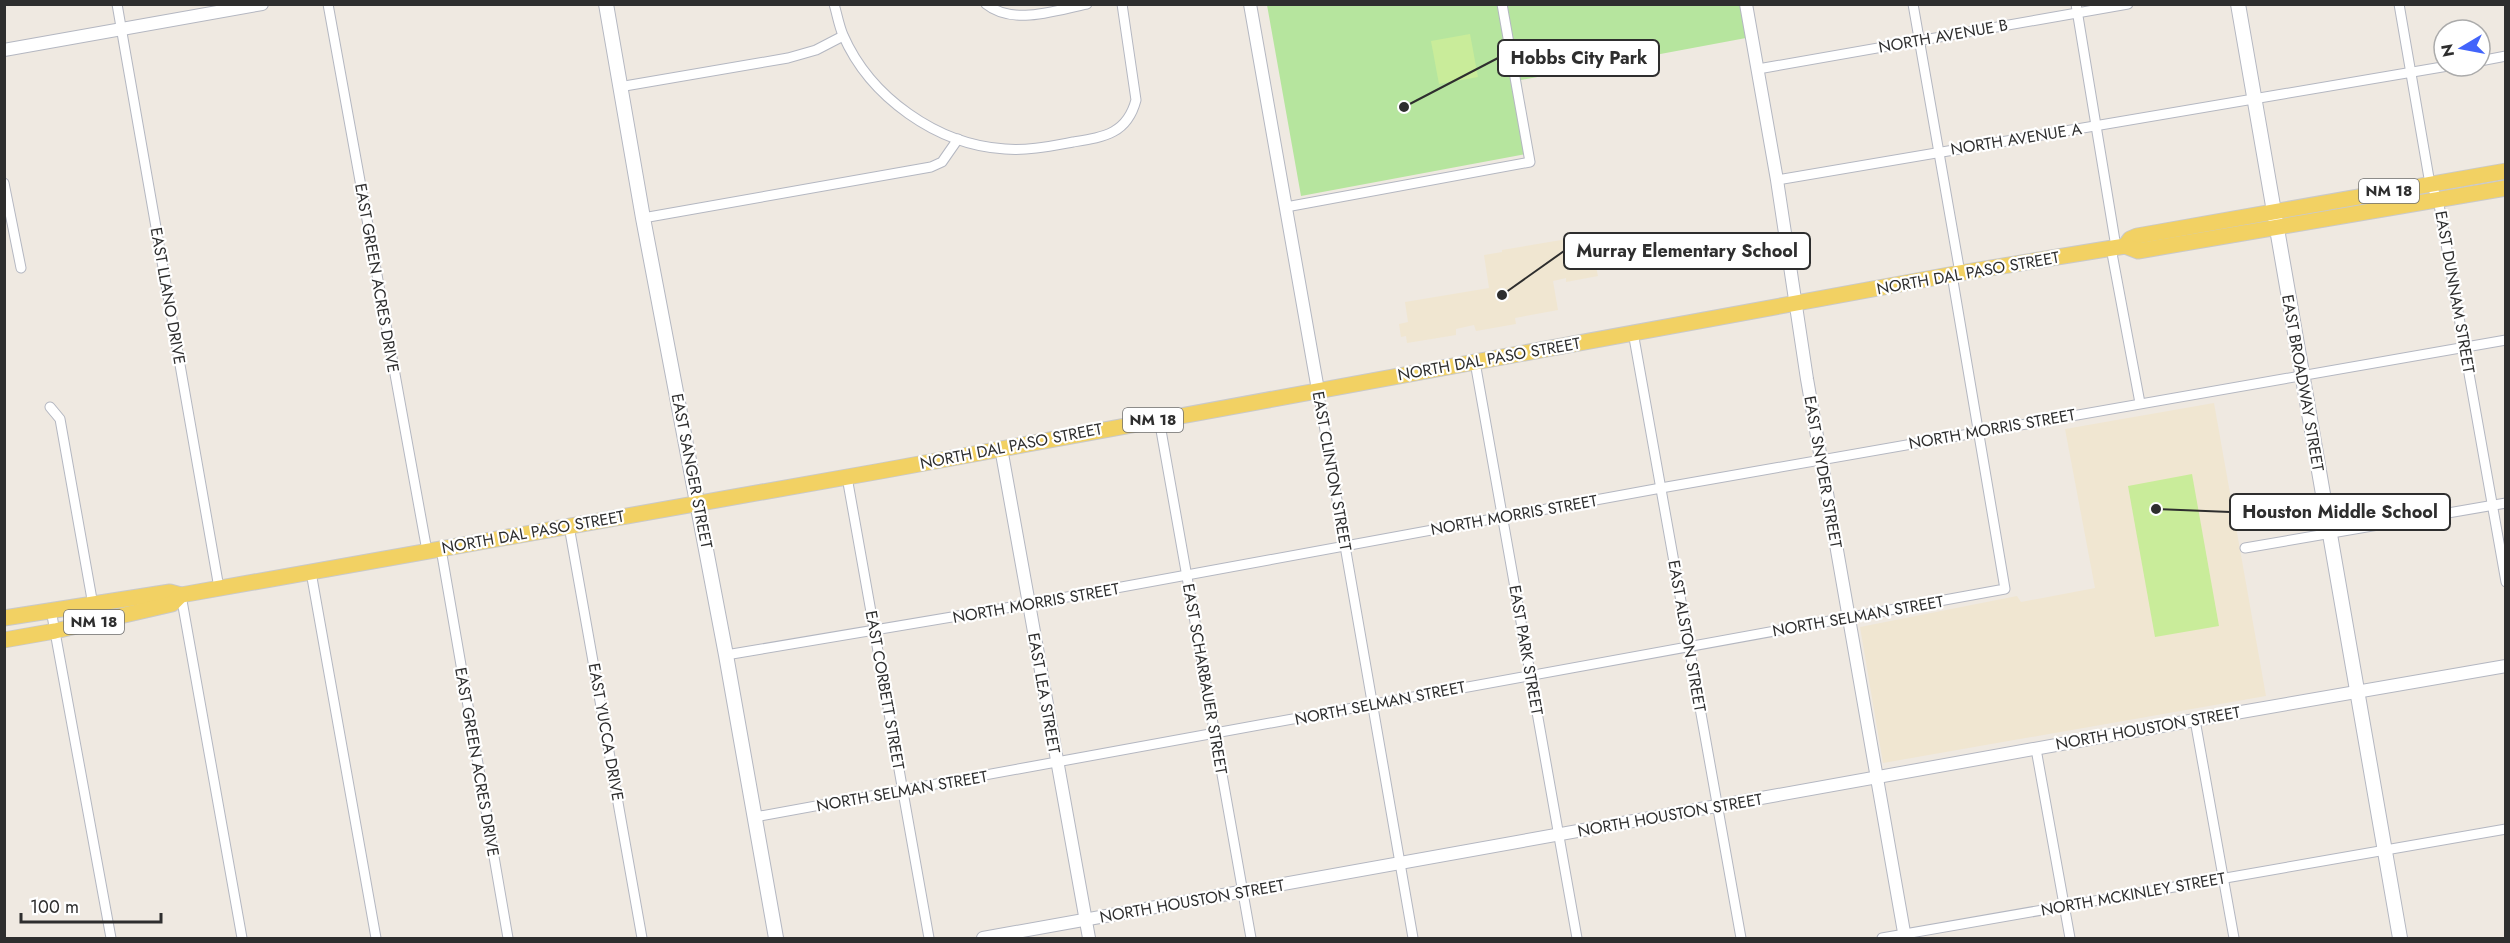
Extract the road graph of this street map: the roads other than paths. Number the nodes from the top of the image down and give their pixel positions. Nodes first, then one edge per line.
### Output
1 (117, 4) edge
2 (262, 4) edge
3 (328, 4) edge
4 (606, 4) edge
5 (834, 4) edge
6 (986, 4) edge
7 (1087, 4) edge
8 (1122, 4) edge
9 (1250, 4) edge
10 (1502, 4) edge
11 (1746, 4) edge
12 (1912, 4) edge
13 (2128, 4) edge
14 (2238, 4) edge
15 (2399, 4) edge
16 (2077, 9) edge
17 (121, 30) junction
18 (843, 36) junction
19 (1919, 40) junction
20 (4, 50) edge
21 (1758, 69) junction
22 (2432, 69) edge
23 (2410, 72) junction
24 (620, 87) junction
25 (2254, 98) junction
26 (2097, 126) junction
27 (958, 139) junction
28 (1940, 152) junction
29 (2505, 171) edge
30 (1777, 180) junction
31 (4, 183) edge
32 (2430, 184) junction
33 (2505, 188) edge
34 (2438, 199) junction
35 (1286, 207) junction
36 (2273, 212) junction
37 (643, 218) junction
38 (2276, 228) junction
39 (2117, 247) junction
40 (21, 268) dead end
41 (1956, 274) junction
42 (1796, 304) junction
43 (1634, 333) junction
44 (2505, 340) edge
45 (2465, 347) junction
46 (1475, 362) junction
47 (2302, 375) junction
48 (1318, 390) junction
49 (2139, 403) junction
50 (50, 407) dead end
51 (1160, 419) junction
52 (1980, 432) junction
53 (1000, 448) junction
54 (1821, 460) junction
55 (847, 477) junction
56 (1661, 488) junction
57 (698, 502) junction
58 (2505, 503) edge
59 (2492, 505) junction
60 (1503, 517) junction
61 (569, 526) junction
62 (2329, 534) junction
63 (1346, 546) junction
64 (2245, 548) dead end
65 (434, 550) junction
66 (311, 572) junction
67 (1186, 575) junction
68 (2505, 582) edge
69 (219, 588) junction
70 (181, 595) junction
71 (93, 604) junction
72 (1029, 604) junction
73 (51, 610) junction
74 (1849, 617) junction
75 (4, 618) edge
76 (96, 622) junction
77 (55, 631) junction
78 (874, 631) junction
79 (4, 640) edge
80 (1689, 646) junction
81 (726, 656) junction
82 (2505, 666) edge
83 (1531, 675) junction
84 (2357, 692) junction
85 (1372, 705) junction
86 (2195, 720) junction
87 (1215, 734) junction
88 (2036, 749) junction
89 (1056, 763) junction
90 (1876, 777) junction
91 (902, 791) junction
92 (1716, 806) junction
93 (755, 817) junction
94 (2505, 829) edge
95 (1559, 835) junction
96 (2384, 851) junction
97 (1400, 863) junction
98 (2225, 878) junction
99 (1242, 892) junction
100 (2064, 906) junction
101 (1086, 920) junction
102 (1905, 936) edge
103 (111, 939) edge
104 (242, 939) edge
105 (376, 939) edge
106 (508, 939) edge
107 (642, 939) edge
108 (776, 939) edge
109 (929, 939) edge
110 (983, 939) edge
111 (1089, 939) edge
112 (1251, 939) edge
113 (1413, 939) edge
114 (1577, 939) edge
115 (1741, 939) edge
116 (1882, 939) edge
117 (2070, 939) edge
118 (2234, 939) edge
119 (2400, 939) edge

1 - 17 street, EAST LLANO DRIVE
2 - 17 street
3 - 65 street, EAST GREEN ACRES DRIVE
4 - 24 main road, EAST SANGER STREET
5 - 18 street
6 - 7 street
8 - 27 street
9 - 35 street, EAST CLINTON STREET
10 - 35 street
11 - 21 street, EAST SNYDER STREET
12 - 19 street
13 - 16 street, NORTH AVENUE B
14 - 25 main road, EAST BROADWAY STREET
15 - 23 street, EAST DUNNAM STREET
16 - 19 street, NORTH AVENUE B
16 - 26 street
17 - 20 street
17 - 69 street, EAST LLANO DRIVE
18 - 24 street
18 - 27 street
19 - 21 street, NORTH AVENUE B
19 - 28 street
21 - 30 street, EAST SNYDER STREET
22 - 23 street, NORTH AVENUE A
23 - 25 street, NORTH AVENUE A
23 - 32 street, EAST DUNNAM STREET
24 - 37 main road, EAST SANGER STREET
25 - 26 street, NORTH AVENUE A
25 - 36 main road, EAST BROADWAY STREET
26 - 28 street, NORTH AVENUE A
26 - 39 street
27 - 37 street
28 - 30 street, NORTH AVENUE A
28 - 41 street
29 - 32 main road, NM 18
30 - 42 street, EAST SNYDER STREET
31 - 40 street
32 - 34 street, EAST DUNNAM STREET
32 - 36 main road, NM 18
33 - 34 main road, NM 18
34 - 38 main road, NM 18
34 - 45 street, EAST DUNNAM STREET
35 - 48 street, EAST CLINTON STREET
36 - 38 main road, EAST BROADWAY STREET
36 - 39 main road, NORTH DAL PASO STREET / NM 18
37 - 57 main road, EAST SANGER STREET
38 - 39 main road, NORTH DAL PASO STREET
38 - 47 main road, EAST BROADWAY STREET
39 - 41 main road, NORTH DAL PASO STREET / NM 18
39 - 49 street
41 - 42 main road, NORTH DAL PASO STREET / NM 18
41 - 52 street
42 - 43 main road, NORTH DAL PASO STREET / NM 18
42 - 54 street, EAST SNYDER STREET
43 - 46 main road, NORTH DAL PASO STREET / NM 18
43 - 56 street, EAST ALSTON STREET
44 - 45 street, NORTH MORRIS STREET
45 - 47 street, NORTH MORRIS STREET
45 - 59 street, EAST DUNNAM STREET
46 - 48 main road, NORTH DAL PASO STREET / NM 18
46 - 60 street, EAST PARK STREET
47 - 49 street, NORTH MORRIS STREET
47 - 62 main road, EAST BROADWAY STREET
48 - 51 main road, NORTH DAL PASO STREET / NM 18
48 - 63 street, EAST CLINTON STREET
49 - 52 street, NORTH MORRIS STREET
50 - 71 street
51 - 53 main road, NORTH DAL PASO STREET / NM 18
51 - 67 street, EAST SCHARBAUER STREET
52 - 54 street, NORTH MORRIS STREET
52 - 74 street, NORTH SELMAN STREET
53 - 55 main road, NORTH DAL PASO STREET / NM 18
53 - 72 street, EAST LEA STREET
54 - 56 street, NORTH MORRIS STREET
54 - 74 street, EAST SNYDER STREET
55 - 57 main road, NORTH DAL PASO STREET / NM 18
55 - 78 street, EAST CORBETT STREET
56 - 60 street, NORTH MORRIS STREET
56 - 80 street, EAST ALSTON STREET
57 - 61 main road, NORTH DAL PASO STREET / NM 18
57 - 81 main road, EAST SANGER STREET
58 - 59 street
59 - 62 street
59 - 68 street, EAST DUNNAM STREET
60 - 63 street, NORTH MORRIS STREET
60 - 83 street, EAST PARK STREET
61 - 65 main road, NORTH DAL PASO STREET / NM 18
61 - 107 street, EAST YUCCA DRIVE
62 - 64 street
62 - 84 main road, EAST BROADWAY STREET
63 - 67 street, NORTH MORRIS STREET
63 - 85 street, EAST CLINTON STREET
65 - 66 main road, NORTH DAL PASO STREET / NM 18
65 - 106 street, EAST GREEN ACRES DRIVE
66 - 69 main road, NORTH DAL PASO STREET / NM 18
66 - 105 street
67 - 72 street, NORTH MORRIS STREET
67 - 87 street, EAST SCHARBAUER STREET
69 - 70 main road, NORTH DAL PASO STREET / NM 18
70 - 71 main road, NORTH DAL PASO STREET / NM 18
70 - 76 main road, NORTH DAL PASO STREET / NM 18
70 - 104 street
71 - 73 main road, NORTH DAL PASO STREET / NM 18
71 - 76 street
72 - 78 street, NORTH MORRIS STREET
72 - 89 street, EAST LEA STREET
73 - 75 main road, NORTH DAL PASO STREET / NM 18
73 - 77 street
74 - 80 street, NORTH SELMAN STREET
74 - 90 street, EAST SNYDER STREET
76 - 77 main road, NORTH DAL PASO STREET / NM 18
77 - 79 main road, NORTH DAL PASO STREET / NM 18
77 - 103 street
78 - 81 street, NORTH MORRIS STREET
78 - 91 street, EAST CORBETT STREET
80 - 83 street, NORTH SELMAN STREET
80 - 92 street, EAST ALSTON STREET
81 - 93 main road, EAST SANGER STREET
82 - 84 street, NORTH HOUSTON STREET
83 - 85 street, NORTH SELMAN STREET
83 - 95 street, EAST PARK STREET
84 - 86 street, NORTH HOUSTON STREET
84 - 96 main road, EAST BROADWAY STREET
85 - 87 street, NORTH SELMAN STREET
85 - 97 street, EAST CLINTON STREET
86 - 88 street, NORTH HOUSTON STREET
86 - 98 street
87 - 89 street, NORTH SELMAN STREET
87 - 99 street, EAST SCHARBAUER STREET
88 - 90 street, NORTH HOUSTON STREET
88 - 100 street
89 - 91 street, NORTH SELMAN STREET
89 - 101 street, EAST LEA STREET
90 - 92 street, NORTH HOUSTON STREET
90 - 102 street, EAST SNYDER STREET
91 - 93 street, NORTH SELMAN STREET
91 - 109 street, EAST CORBETT STREET
92 - 95 street, NORTH HOUSTON STREET
92 - 115 street, EAST ALSTON STREET
93 - 108 main road, EAST SANGER STREET
94 - 96 street, NORTH MCKINLEY STREET
95 - 97 street, NORTH HOUSTON STREET
95 - 114 street, EAST PARK STREET
96 - 98 street, NORTH MCKINLEY STREET
96 - 119 main road, EAST BROADWAY STREET
97 - 99 street, NORTH HOUSTON STREET
97 - 113 street, EAST CLINTON STREET
98 - 100 street, NORTH MCKINLEY STREET
98 - 118 street
99 - 101 street, NORTH HOUSTON STREET
99 - 112 street, EAST SCHARBAUER STREET
100 - 102 street, NORTH MCKINLEY STREET
100 - 117 street
101 - 110 street, NORTH HOUSTON STREET
101 - 111 street, EAST LEA STREET
102 - 116 street, NORTH MCKINLEY STREET

